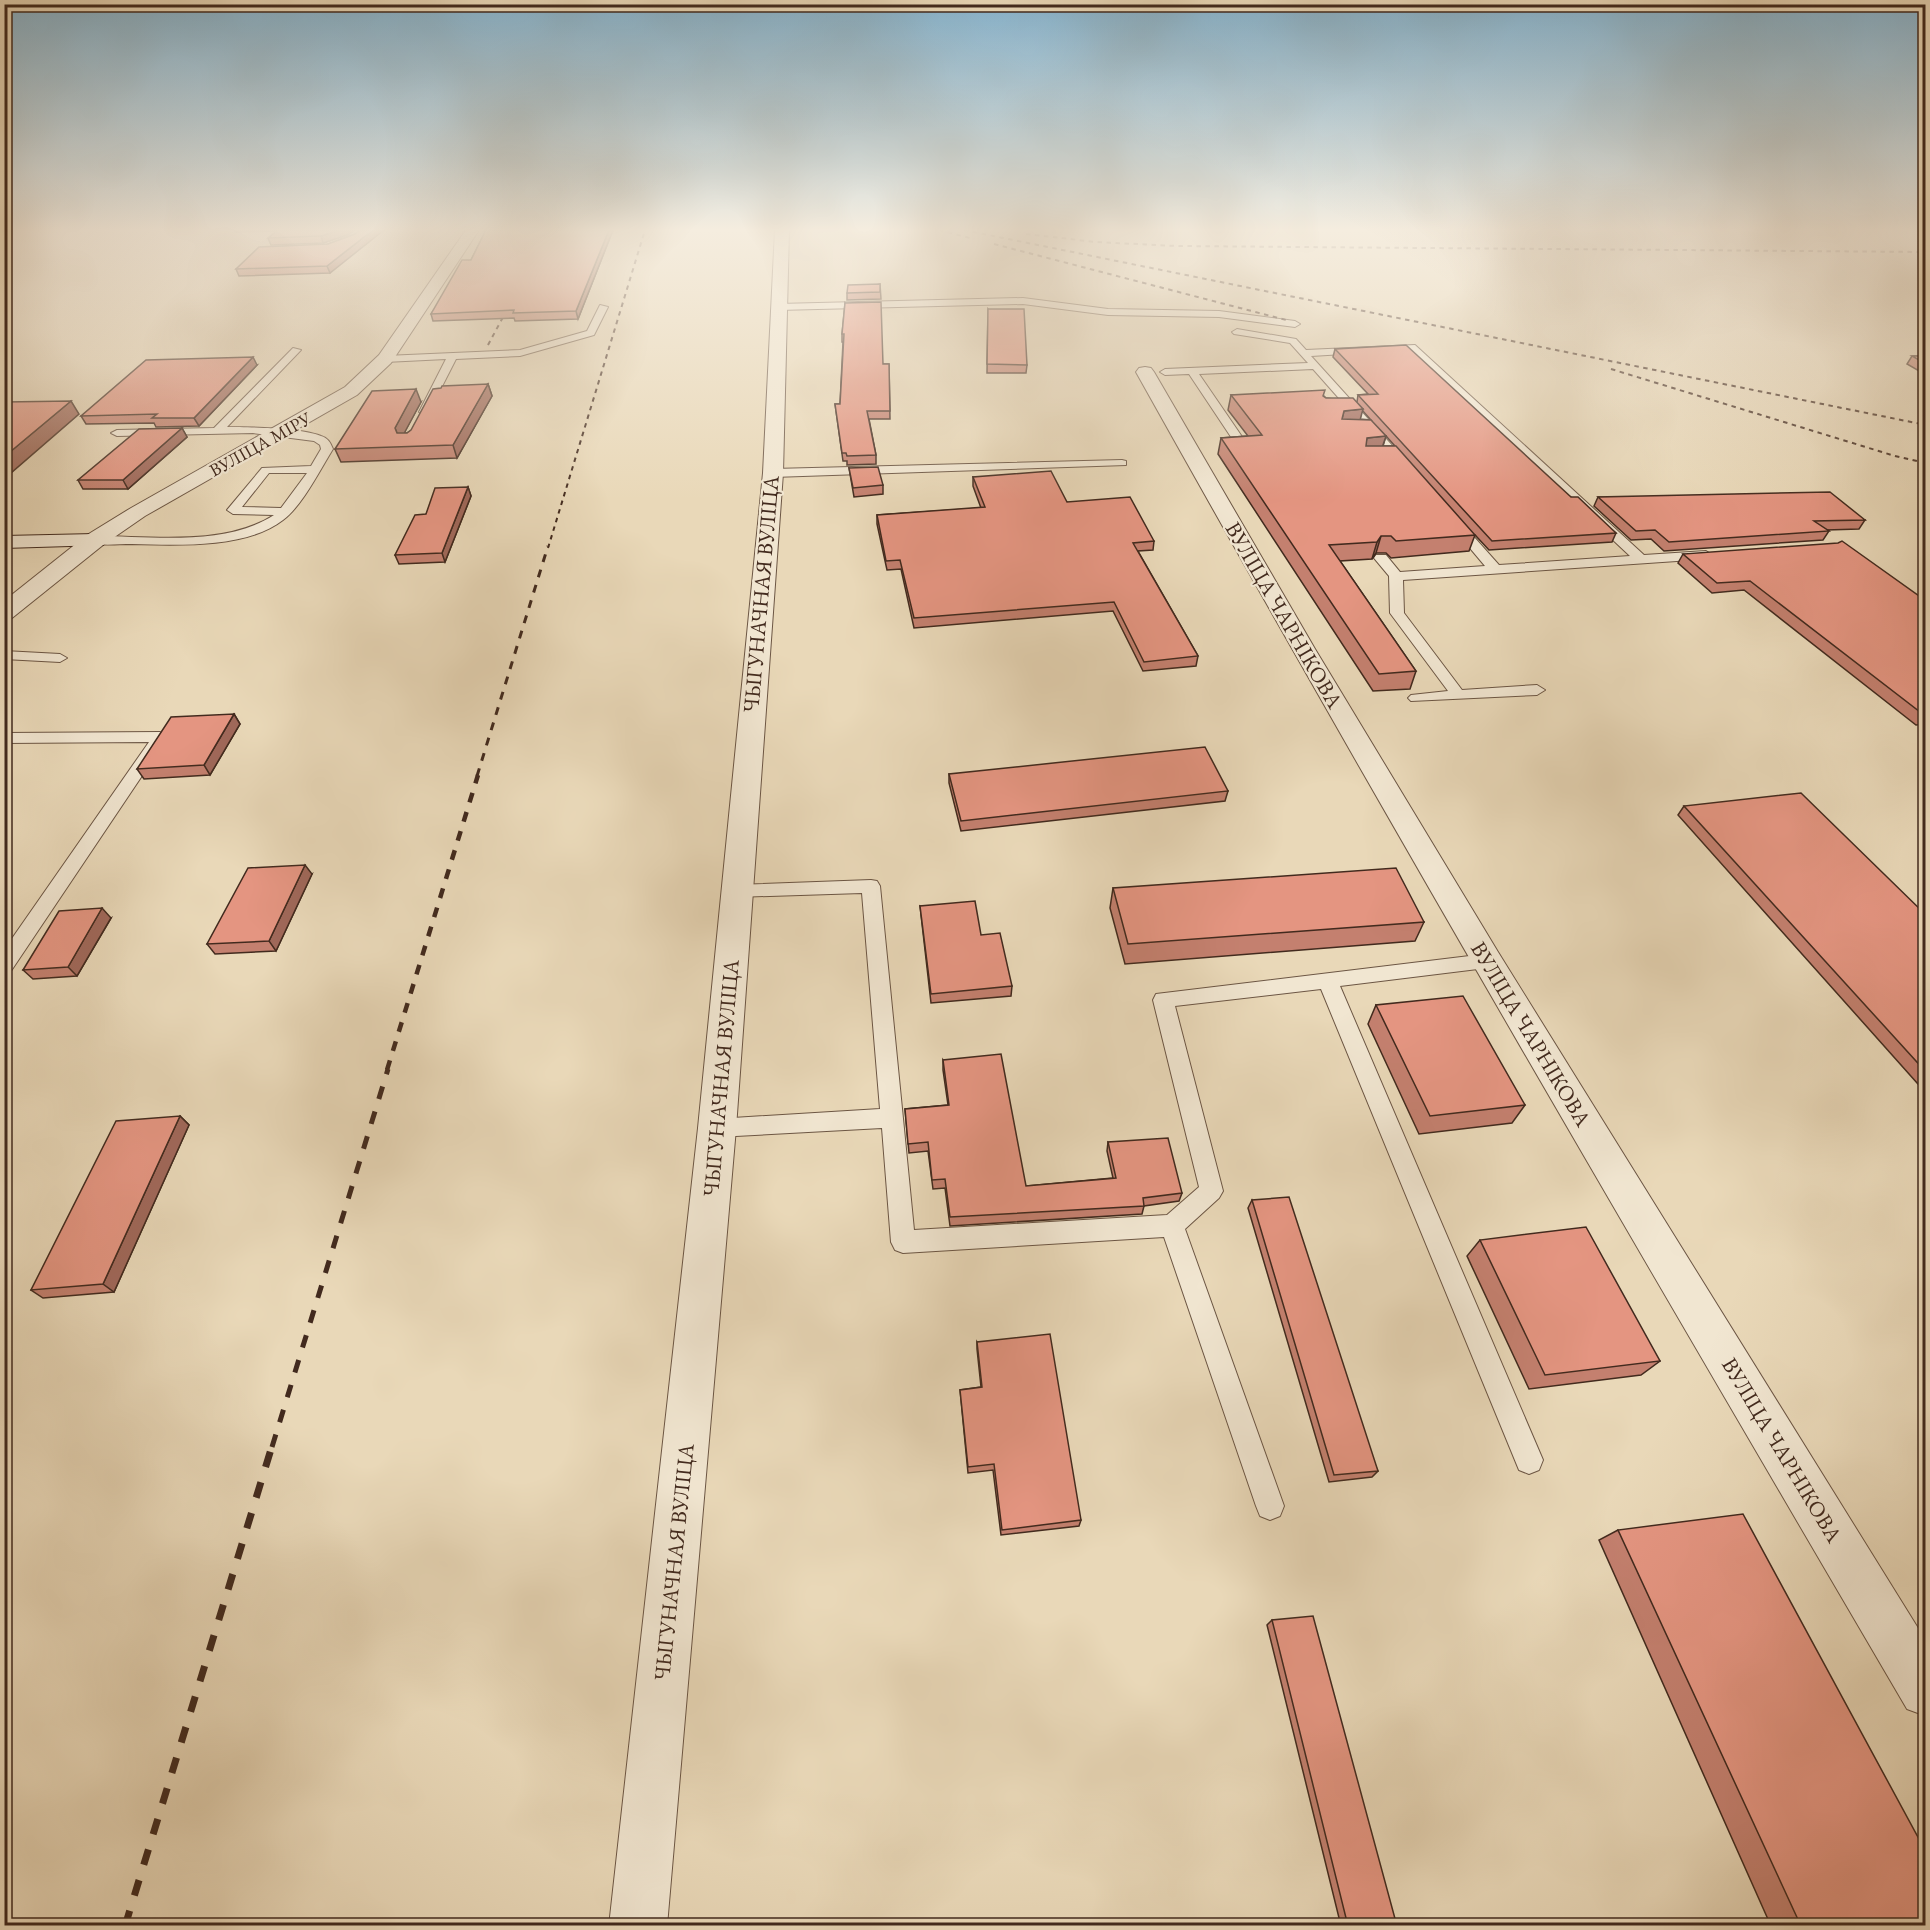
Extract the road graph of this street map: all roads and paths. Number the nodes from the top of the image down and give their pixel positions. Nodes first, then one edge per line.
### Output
1 (411, 320) edge
2 (597, 320) edge
3 (778, 320) edge
4 (1265, 320) edge
5 (1295, 324) dead end
6 (1237, 332) dead end
7 (296, 350) dead end
8 (1304, 353) junction
9 (453, 355) junction
10 (385, 358) junction
11 (1316, 366) junction
12 (1192, 371) junction
13 (1155, 372) joint
14 (1353, 408) junction
15 (1335, 409) edge
16 (418, 423) edge
17 (1372, 429) junction
18 (218, 430) junction
19 (1353, 431) edge
20 (117, 433) dead end
21 (279, 433) junction
22 (1241, 444) edge
23 (1396, 456) junction
24 (1377, 457) edge
25 (1122, 463) dead end
26 (314, 469) junction
27 (773, 473) junction
28 (1411, 474) edge
29 (1442, 508) edge
30 (284, 512) junction
31 (95, 540) junction
32 (4, 542) edge
33 (1719, 554) edge
34 (1381, 558) dead end
35 (1642, 560) junction
36 (1496, 570) junction
37 (1396, 576) junction
38 (4, 613) edge
39 (4, 655) edge
40 (60, 658) dead end
41 (1537, 690) dead end
42 (1458, 695) junction
43 (1416, 698) dead end
44 (4, 738) edge
45 (736, 891) junction
46 (1486, 961) junction
47 (4, 966) edge
48 (1327, 980) junction
49 (892, 1118) junction
50 (717, 1128) junction
51 (1172, 1226) junction
52 (1528, 1460) dead end
53 (1270, 1506) dead end
54 (1926, 1690) edge
55 (638, 1926) edge

1 - 10 street, ВУЛІЦА МІРУ
2 - 9 lane
3 - 27 street, ЧЫГУНАЧНАЯ ВУЛІЦА
4 - 5 lane
6 - 8 lane
7 - 18 lane
8 - 11 lane
8 - 35 lane
9 - 10 lane
9 - 16 lane
10 - 21 street, ВУЛІЦА МІРУ
11 - 12 lane
11 - 14 lane
12 - 13 lane
12 - 22 lane
13 - 46 street, ВУЛІЦА ЧАРНІКОВА
14 - 15 lane
14 - 17 lane
17 - 19 lane
17 - 23 lane
18 - 20 lane
18 - 21 lane
21 - 26 lane
21 - 31 street, ВУЛІЦА МІРУ
23 - 24 lane
23 - 28 lane
25 - 27 lane
26 - 30 lane
26 - 30 lane
27 - 45 street, ЧЫГУНАЧНАЯ ВУЛІЦА
29 - 36 lane
30 - 31 lane
31 - 32 street
31 - 38 street, ВУЛІЦА МІРУ
33 - 35 lane
34 - 37 lane
35 - 36 lane
36 - 37 lane
37 - 42 lane
39 - 40 lane
41 - 42 lane
42 - 43 lane
44 - 47 lane
45 - 49 lane
45 - 50 street, ЧЫГУНАЧНАЯ ВУЛІЦА
46 - 48 lane
46 - 54 street, ВУЛІЦА ЧАРНІКОВА
48 - 51 lane
48 - 52 lane
49 - 50 lane
49 - 51 lane
50 - 55 street, ЧЫГУНАЧНАЯ ВУЛІЦА
51 - 53 lane

